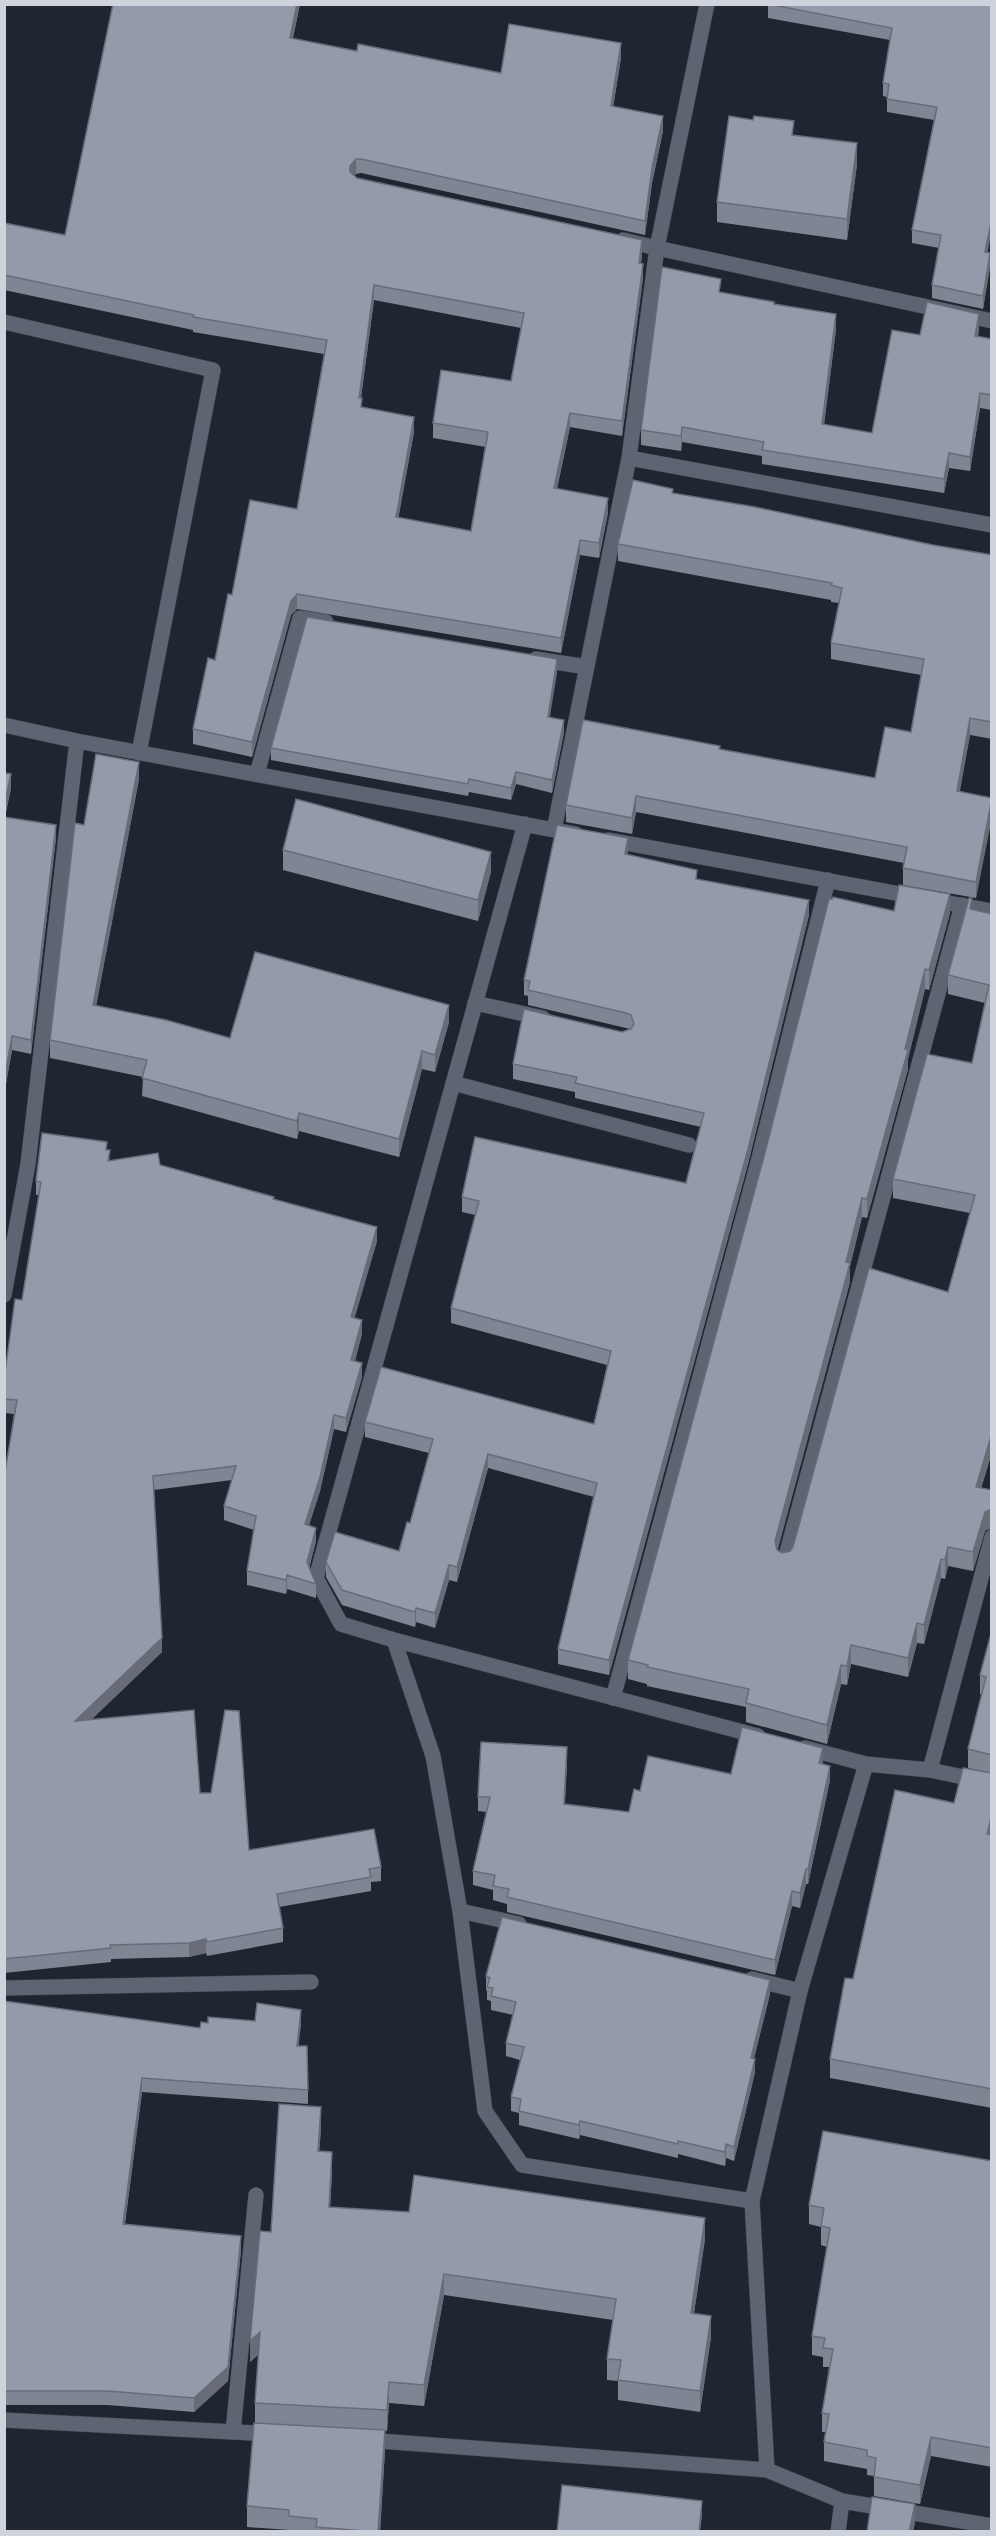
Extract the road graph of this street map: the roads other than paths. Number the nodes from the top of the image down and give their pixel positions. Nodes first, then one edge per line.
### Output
1 (707, 4) edge
2 (611, 238) edge
3 (657, 248) junction
4 (992, 321) edge
5 (4, 322) edge
6 (629, 458) junction
7 (992, 525) edge
8 (346, 626) edge
9 (518, 656) edge
10 (586, 668) junction
11 (4, 725) edge
12 (77, 741) junction
13 (139, 753) junction
14 (257, 774) junction
15 (525, 824) junction
16 (554, 830) junction
17 (828, 880) junction
18 (962, 905) junction
19 (992, 911) edge
20 (475, 1003) junction
21 (556, 1021) edge
22 (453, 1083) junction
23 (689, 1145) dead end
24 (4, 1295) edge
25 (992, 1537) edge
26 (784, 1563) edge
27 (394, 1640) junction
28 (613, 1698) junction
29 (866, 1764) junction
30 (930, 1770) junction
31 (992, 1783) edge
32 (460, 1911) junction
33 (528, 1927) edge
34 (732, 1975) edge
35 (311, 1982) dead end
36 (4, 1988) edge
37 (800, 1991) junction
38 (256, 2195) dead end
39 (752, 2201) junction
40 (4, 2420) edge
41 (233, 2432) junction
42 (292, 2435) edge
43 (350, 2439) edge
44 (767, 2470) junction
45 (842, 2501) junction
46 (992, 2526) edge
47 (837, 2532) edge

1 - 3 street
2 - 3 street
3 - 4 street
3 - 6 street
5 - 13 street
6 - 7 street
6 - 10 street
8 - 14 street
9 - 10 street
10 - 16 street
11 - 12 street
12 - 13 street
12 - 24 street
13 - 14 street
14 - 15 street
15 - 16 street
15 - 20 street
16 - 17 street
17 - 18 street
17 - 28 street
18 - 19 street
18 - 26 street
20 - 21 street
20 - 22 street
22 - 23 street
22 - 27 street
25 - 30 street
27 - 28 street
27 - 32 street
28 - 29 street
29 - 30 street
29 - 37 street
30 - 31 street
32 - 33 street
32 - 39 street
34 - 37 street
35 - 36 street
37 - 39 street
38 - 41 street
39 - 44 street
40 - 41 street
41 - 42 street
43 - 44 street
44 - 45 street
45 - 46 street
45 - 47 street

